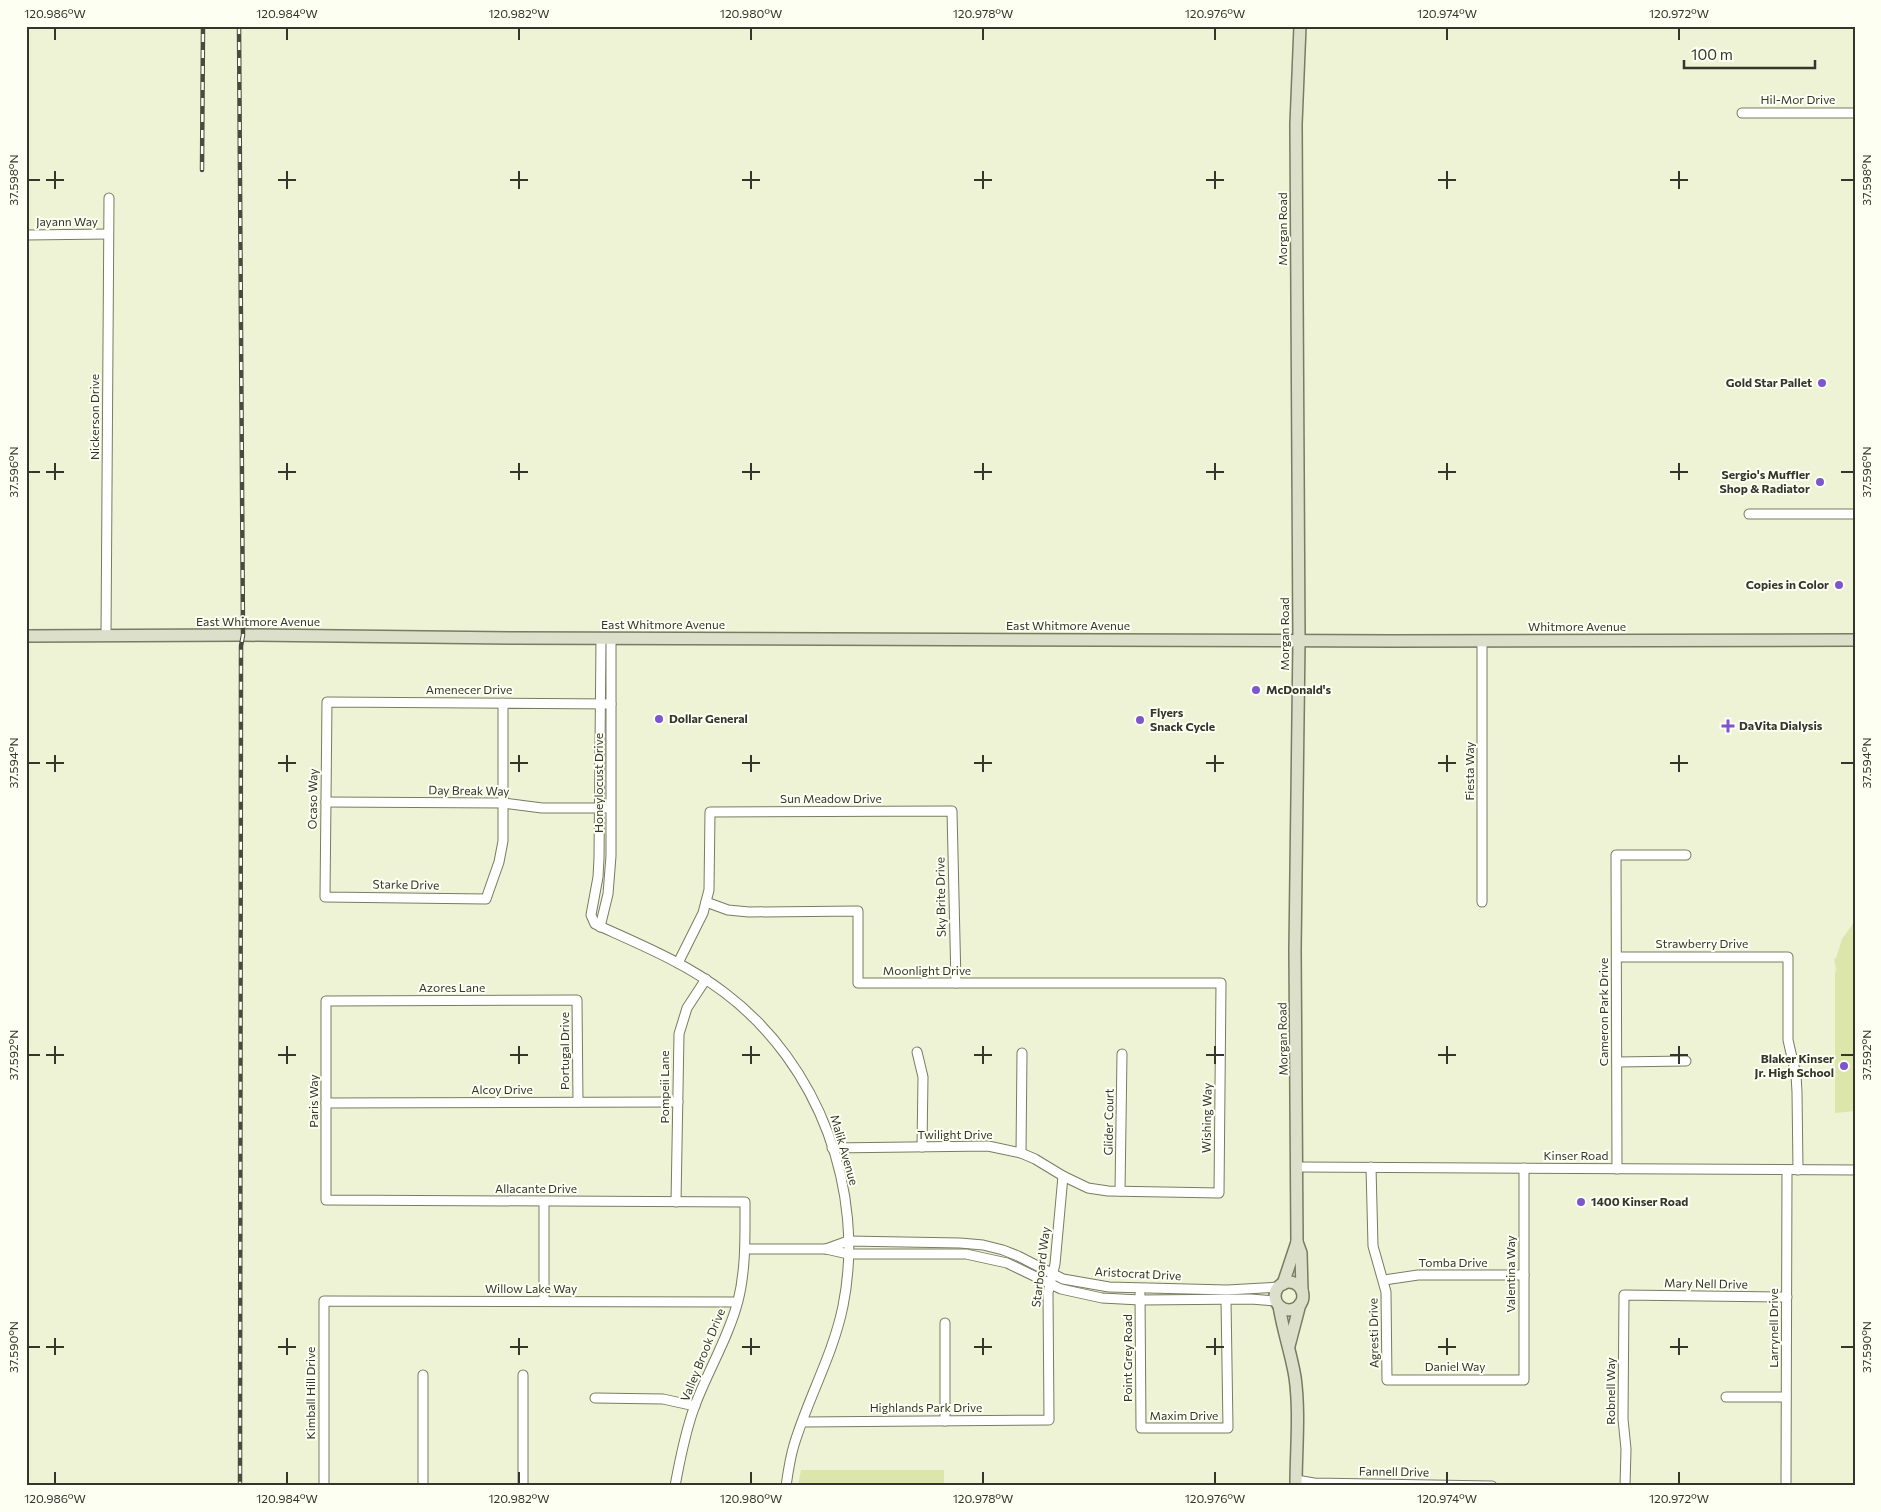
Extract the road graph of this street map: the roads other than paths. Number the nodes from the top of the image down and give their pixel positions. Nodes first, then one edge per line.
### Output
1 (1300, 26) edge
2 (1742, 113) dead end
3 (1855, 113) edge
4 (109, 198) dead end
5 (26, 234) edge
6 (108, 234) junction
7 (1749, 514) dead end
8 (1855, 514) edge
9 (26, 636) edge
10 (106, 636) junction
11 (606, 638) junction
12 (1855, 640) edge
13 (1299, 641) junction
14 (1482, 641) junction
15 (327, 702) joint
16 (503, 703) junction
17 (600, 704) junction
18 (611, 704) junction
19 (326, 802) junction
20 (503, 803) junction
21 (600, 808) junction
22 (611, 808) junction
23 (952, 811) joint
24 (1686, 855) dead end
25 (325, 897) joint
26 (706, 902) junction
27 (1482, 902) dead end
28 (597, 926) junction
29 (1617, 957) junction
30 (678, 963) junction
31 (706, 979) junction
32 (956, 983) junction
33 (1221, 983) joint
34 (577, 1000) joint
35 (326, 1001) joint
36 (917, 1052) dead end
37 (1022, 1053) dead end
38 (1122, 1054) dead end
39 (1617, 1062) junction
40 (1686, 1062) dead end
41 (578, 1102) junction
42 (678, 1102) junction
43 (326, 1103) junction
44 (922, 1147) junction
45 (832, 1148) junction
46 (1021, 1153) junction
47 (1298, 1167) junction
48 (1372, 1167) junction
49 (1524, 1168) junction
50 (1617, 1169) junction
51 (1787, 1170) junction
52 (1798, 1170) junction
53 (1855, 1170) edge
54 (1062, 1176) junction
55 (1120, 1191) junction
56 (1219, 1193) joint
57 (326, 1200) joint
58 (544, 1202) junction
59 (676, 1202) junction
60 (745, 1202) joint
61 (848, 1241) junction
62 (1297, 1242) junction
63 (745, 1248) junction
64 (826, 1249) junction
65 (848, 1254) junction
66 (1053, 1273) junction
67 (1524, 1275) junction
68 (1384, 1280) junction
69 (1050, 1284) junction
70 (1281, 1285) junction
71 (1140, 1288) junction
72 (1302, 1291) junction
73 (1624, 1295) joint
74 (1787, 1297) junction
75 (1140, 1300) junction
76 (1226, 1300) junction
77 (324, 1301) joint
78 (544, 1302) junction
79 (737, 1302) junction
80 (1278, 1304) junction
81 (1300, 1304) junction
82 (945, 1323) dead end
83 (1289, 1346) junction
84 (423, 1375) dead end
85 (523, 1375) dead end
86 (1386, 1380) joint
87 (1524, 1380) joint
88 (1726, 1397) dead end
89 (1786, 1397) junction
90 (595, 1398) dead end
91 (695, 1406) junction
92 (1049, 1420) joint
93 (945, 1421) junction
94 (803, 1422) junction
95 (1141, 1428) joint
96 (1296, 1483) edge
97 (1368, 1485) edge
98 (324, 1486) edge
99 (423, 1486) edge
100 (523, 1486) edge
101 (675, 1486) edge
102 (786, 1486) edge
103 (1492, 1486) edge
104 (1625, 1486) edge
105 (1786, 1486) edge

1 - 13 main road, Morgan Road
2 - 3 street, Hil-Mor Drive
4 - 6 street, Nickerson Drive
5 - 6 street, Jayann Way
6 - 10 street, Nickerson Drive
7 - 8 street
9 - 10 main road, East Whitmore Avenue
10 - 11 main road, East Whitmore Avenue
11 - 13 main road, East Whitmore Avenue
11 - 17 street, Honeylocust Drive
11 - 18 street, Honeylocust Drive
12 - 14 main road, Whitmore Avenue
13 - 14 main road, Whitmore Avenue
13 - 47 main road, Morgan Road
14 - 27 street, Fiesta Way
15 - 16 street, Amenecer Drive
15 - 19 street, Ocaso Way
16 - 17 street, Amenecer Drive
16 - 20 street
17 - 18 street, Amenecer Drive
17 - 21 street, Honeylocust Drive
18 - 22 street, Honeylocust Drive
19 - 20 street, Day Break Way
19 - 25 street, Ocaso Way
20 - 21 street, Day Break Way
20 - 25 street, Starke Drive
21 - 22 street, Day Break Way
21 - 28 street, Honeylocust Drive
22 - 28 street, Honeylocust Drive
23 - 26 street, Sun Meadow Drive
23 - 32 street, Sky Brite Drive
24 - 29 street, Cameron Park Drive
26 - 30 street
26 - 32 street, Moonlight Drive
28 - 30 street, Malik Avenue
29 - 39 street, Cameron Park Drive
29 - 52 street, Strawberry Drive
30 - 31 street, Malik Avenue
31 - 42 street, Pompeii Lane
31 - 45 street, Malik Avenue
32 - 33 street, Moonlight Drive
33 - 56 street, Wishing Way
34 - 35 street, Azores Lane
34 - 41 street, Portugal Drive
35 - 43 street, Paris Way
36 - 44 street
37 - 46 street
38 - 55 street, Glider Court
39 - 40 street
39 - 50 street, Cameron Park Drive
41 - 42 street, Alcoy Drive
41 - 43 street, Alcoy Drive
42 - 59 street, Pompeii Lane
43 - 57 street, Paris Way
44 - 45 street, Twilight Drive
44 - 46 street, Twilight Drive
45 - 61 street, Malik Avenue
46 - 54 street, Twilight Drive
47 - 48 street, Kinser Road
47 - 62 main road, Morgan Road
48 - 49 street, Kinser Road
48 - 68 street, Agresti Drive
49 - 50 street, Kinser Road
49 - 67 street, Valentina Way
50 - 51 street, Kinser Road
51 - 52 street, Kinser Road
51 - 74 street, Larrynell Drive
52 - 53 street, Kinser Road
54 - 55 street, Twilight Drive
54 - 66 street, Starboard Way
55 - 56 street, Twilight Drive
57 - 58 street, Allacante Drive
58 - 59 street, Allacante Drive
58 - 78 street
59 - 60 street, Allacante Drive
60 - 63 street, Valley Brook Drive
61 - 64 street, Aristocrat Drive
61 - 65 street, Malik Avenue
61 - 66 street, Aristocrat Drive
62 - 70 main road, Morgan Road
62 - 72 main road, Morgan Road
63 - 64 street, Aristocrat Drive
63 - 79 street, Valley Brook Drive
64 - 65 street, Aristocrat Drive
65 - 69 street, Aristocrat Drive
65 - 94 street, Malik Avenue
66 - 69 street, Starboard Way
66 - 71 street, Aristocrat Drive
67 - 68 street, Tomba Drive
67 - 87 street, Valentina Way
68 - 86 street, Agresti Drive
69 - 75 street, Aristocrat Drive
69 - 92 street, Starboard Way
70 - 71 street, Aristocrat Drive
70 - 72 main road
70 - 80 main road
71 - 75 street, Point Grey Road
72 - 81 main road
73 - 74 street, Mary Nell Drive
73 - 104 street, Robnell Way
74 - 89 street, Larrynell Drive
75 - 76 street, Aristocrat Drive
75 - 95 street, Point Grey Road
76 - 80 street, Aristocrat Drive
76 - 95 street, Maxim Drive
77 - 78 street, Willow Lake Way
77 - 98 street, Kimball Hill Drive
78 - 79 street, Willow Lake Way
79 - 91 street, Valley Brook Drive
80 - 81 main road
80 - 83 main road
81 - 83 main road
82 - 93 street
83 - 96 main road
84 - 99 street
85 - 100 street
86 - 87 street, Daniel Way
88 - 89 street
89 - 105 street, Larrynell Drive
90 - 91 street
91 - 101 street, Valley Brook Drive
92 - 93 street, Highlands Park Drive
93 - 94 street, Highlands Park Drive
94 - 102 street, Malik Avenue
96 - 97 street, Fannell Drive
97 - 103 street, Fannell Drive

